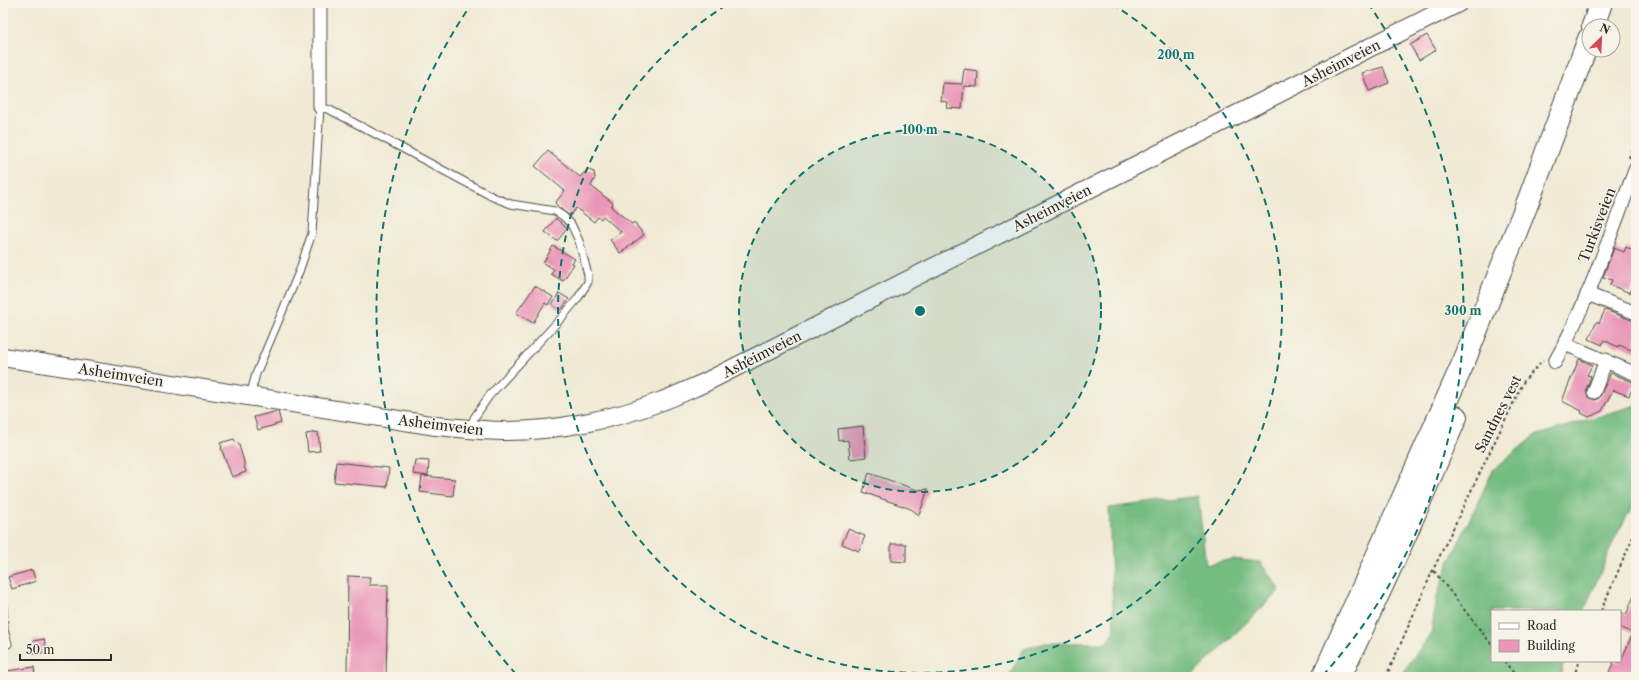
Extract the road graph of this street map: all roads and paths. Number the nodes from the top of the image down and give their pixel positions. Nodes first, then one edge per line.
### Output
1 (320, 3) edge
2 (1458, 3) edge
3 (1601, 3) edge
4 (1616, 3) edge
5 (1596, 18) edge
6 (1611, 18) edge
7 (1582, 58) edge
8 (1598, 58) edge
9 (320, 107) junction
10 (1636, 139) edge
11 (1632, 165) edge
12 (1587, 294) junction
13 (1636, 313) edge
14 (1565, 344) junction
15 (3, 356) edge
16 (1550, 359) joint
17 (1606, 360) junction
18 (1636, 374) edge
19 (1594, 392) dead end
20 (250, 396) junction
21 (471, 430) junction
22 (1636, 530) edge
23 (1433, 570) junction
24 (3, 606) edge
25 (1601, 610) edge
26 (8, 644) dead end
27 (1491, 645) edge
28 (1505, 662) edge
29 (1580, 662) edge
30 (1323, 677) edge
31 (1340, 677) edge
32 (1386, 677) edge
33 (1517, 677) edge
34 (1573, 677) edge

1 - 9 street
2 - 21 main road, Asheimveien
3 - 5 highway
4 - 6 highway
7 - 30 highway
8 - 31 highway
9 - 20 lane
9 - 21 lane
10 - 11 path
11 - 12 street, Turkisveien
12 - 13 street
12 - 14 street, Turkisveien
14 - 16 street, Turkisveien
14 - 17 street
15 - 20 main road, Asheimveien
16 - 23 path, Sandnes vest
17 - 18 street
17 - 19 street
20 - 21 main road, Asheimveien
22 - 25 path
23 - 27 path
23 - 32 path, Sandnes vest
24 - 26 lane
28 - 33 path
29 - 34 path

